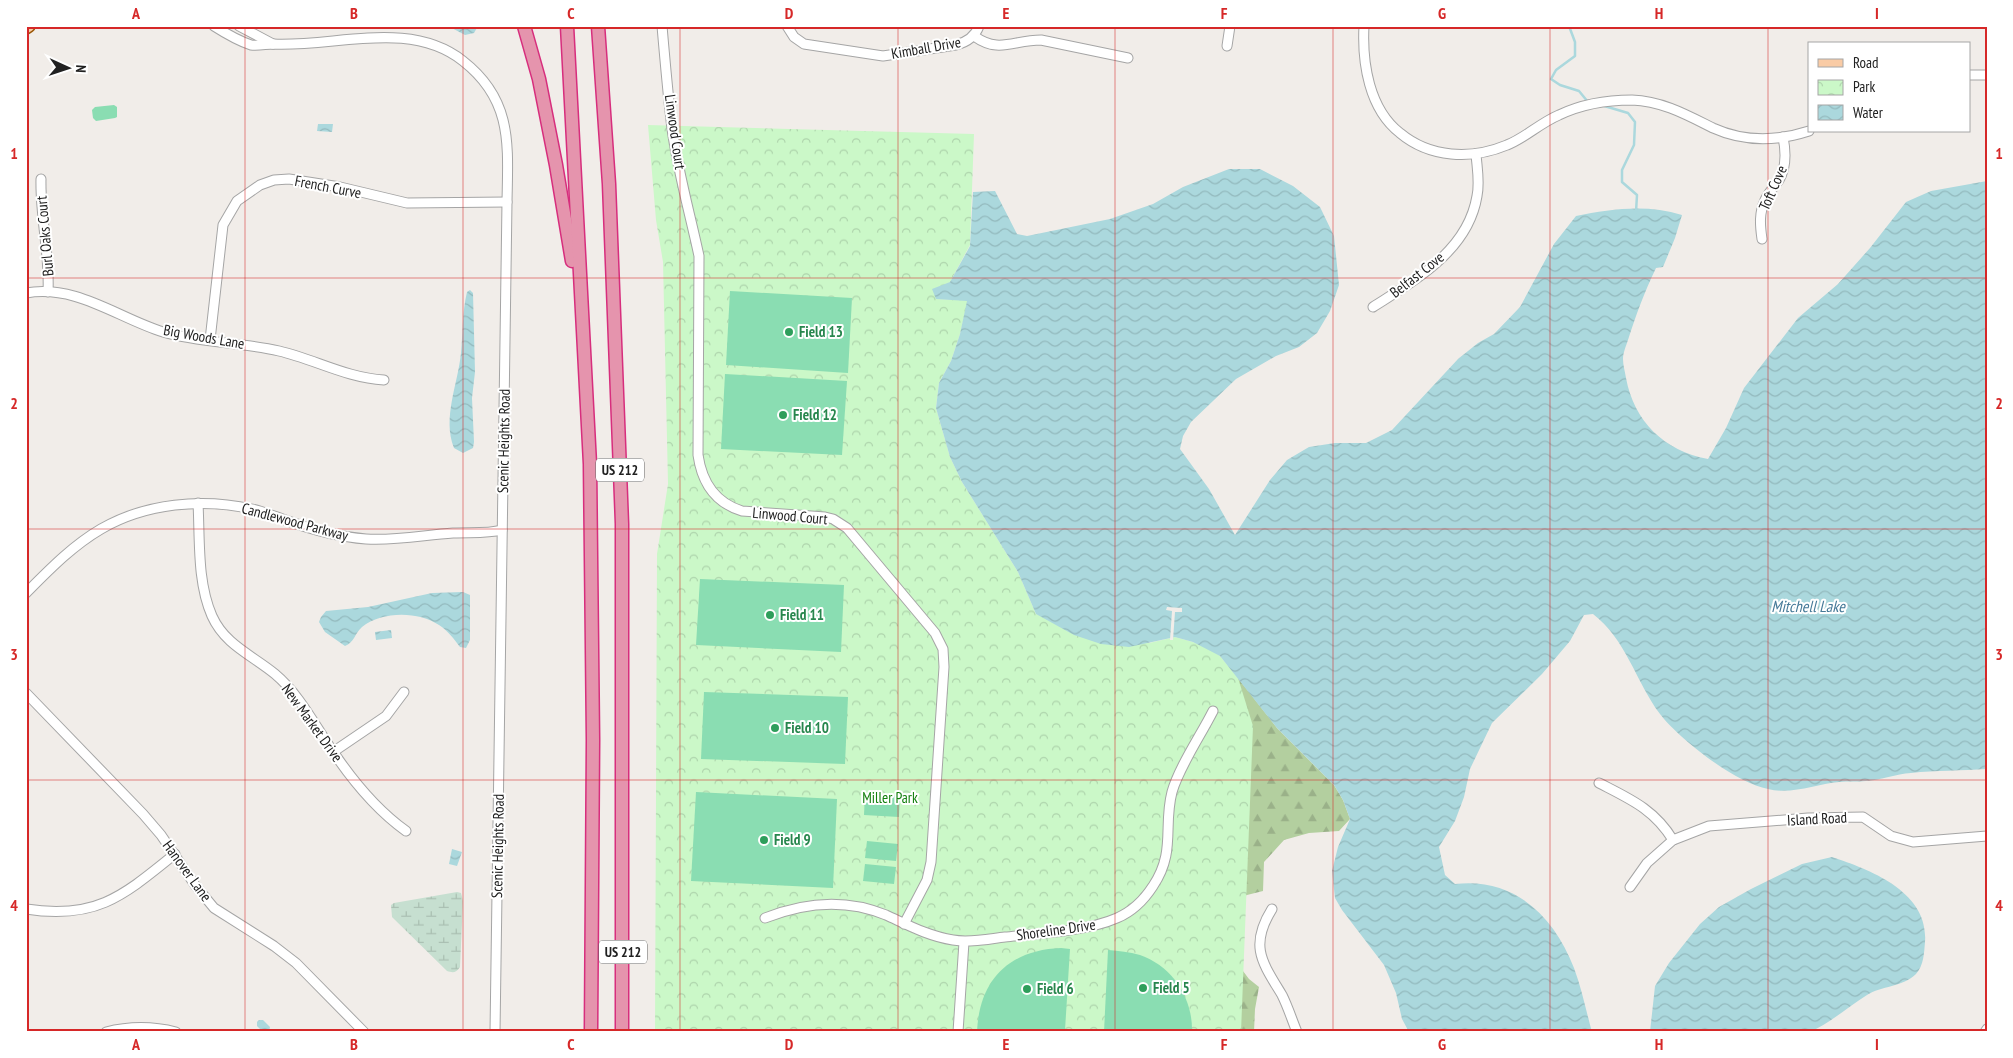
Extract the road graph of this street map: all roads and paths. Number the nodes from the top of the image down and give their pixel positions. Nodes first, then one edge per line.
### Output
1 (214, 26) edge
2 (239, 26) edge
3 (524, 26) edge
4 (567, 26) edge
5 (598, 26) edge
6 (602, 26) edge
7 (662, 26) edge
8 (787, 26) edge
9 (979, 26) edge
10 (1230, 26) edge
11 (1364, 26) edge
12 (974, 36) junction
13 (273, 44) junction
14 (1227, 46) dead end
15 (1128, 58) dead end
16 (602, 68) junction
17 (1970, 75) edge
18 (1987, 75) edge
19 (1808, 131) edge
20 (1783, 137) junction
21 (1476, 154) junction
22 (41, 179) dead end
23 (508, 202) junction
24 (1762, 239) dead end
25 (48, 292) junction
26 (26, 293) edge
27 (1373, 308) dead end
28 (210, 340) junction
29 (384, 380) dead end
30 (590, 464) junction
31 (198, 503) junction
32 (502, 530) junction
33 (26, 593) edge
34 (404, 692) dead end
35 (26, 693) edge
36 (1213, 711) dead end
37 (333, 752) junction
38 (1599, 783) dead end
39 (406, 831) dead end
40 (1987, 836) edge
41 (1673, 840) junction
42 (175, 854) junction
43 (623, 872) junction
44 (592, 875) junction
45 (1630, 886) dead end
46 (26, 909) edge
47 (1272, 909) dead end
48 (765, 918) dead end
49 (904, 924) junction
50 (964, 942) junction
51 (106, 1032) edge
52 (176, 1032) edge
53 (364, 1032) edge
54 (496, 1032) edge
55 (583, 1032) edge
56 (591, 1032) edge
57 (622, 1032) edge
58 (631, 1032) edge
59 (958, 1032) edge
60 (1297, 1032) edge

1 - 13 street, Scenic Heights Road
2 - 13 street, Scenic Heights Road
3 - 30 highway
4 - 30 highway, US 212
5 - 16 highway, US 212
6 - 16 highway
7 - 49 street, Linwood Court
8 - 12 street, Kimball Drive
9 - 12 street
10 - 14 street
11 - 21 street
12 - 15 street, Kimball Drive
13 - 23 street, Scenic Heights Road
16 - 43 highway, US 212
17 - 18 street
19 - 20 street
20 - 21 street
20 - 24 street, Toft Cove
21 - 27 street, Belfast Cove
22 - 25 street, Burl Oaks Court
23 - 28 street, French Curve
23 - 32 street, Scenic Heights Road
25 - 26 street, Big Woods Lane
25 - 28 street, Big Woods Lane
28 - 29 street, Big Woods Lane
30 - 44 highway, US 212
31 - 32 street, Candlewood Parkway
31 - 33 street, Candlewood Parkway
31 - 37 street, New Market Drive
32 - 54 street, Scenic Heights Road
34 - 37 street
35 - 42 street, Hanover Lane
36 - 50 street, Shoreline Drive
37 - 39 street, New Market Drive
38 - 41 street
40 - 41 street, Island Road
41 - 45 street, Island Road
42 - 46 street
42 - 53 street, Hanover Lane
43 - 57 highway, US 212
43 - 58 highway
44 - 55 highway
44 - 56 highway, US 212
47 - 60 street
48 - 49 street, Shoreline Drive
49 - 50 street, Shoreline Drive
50 - 59 street
51 - 52 street

